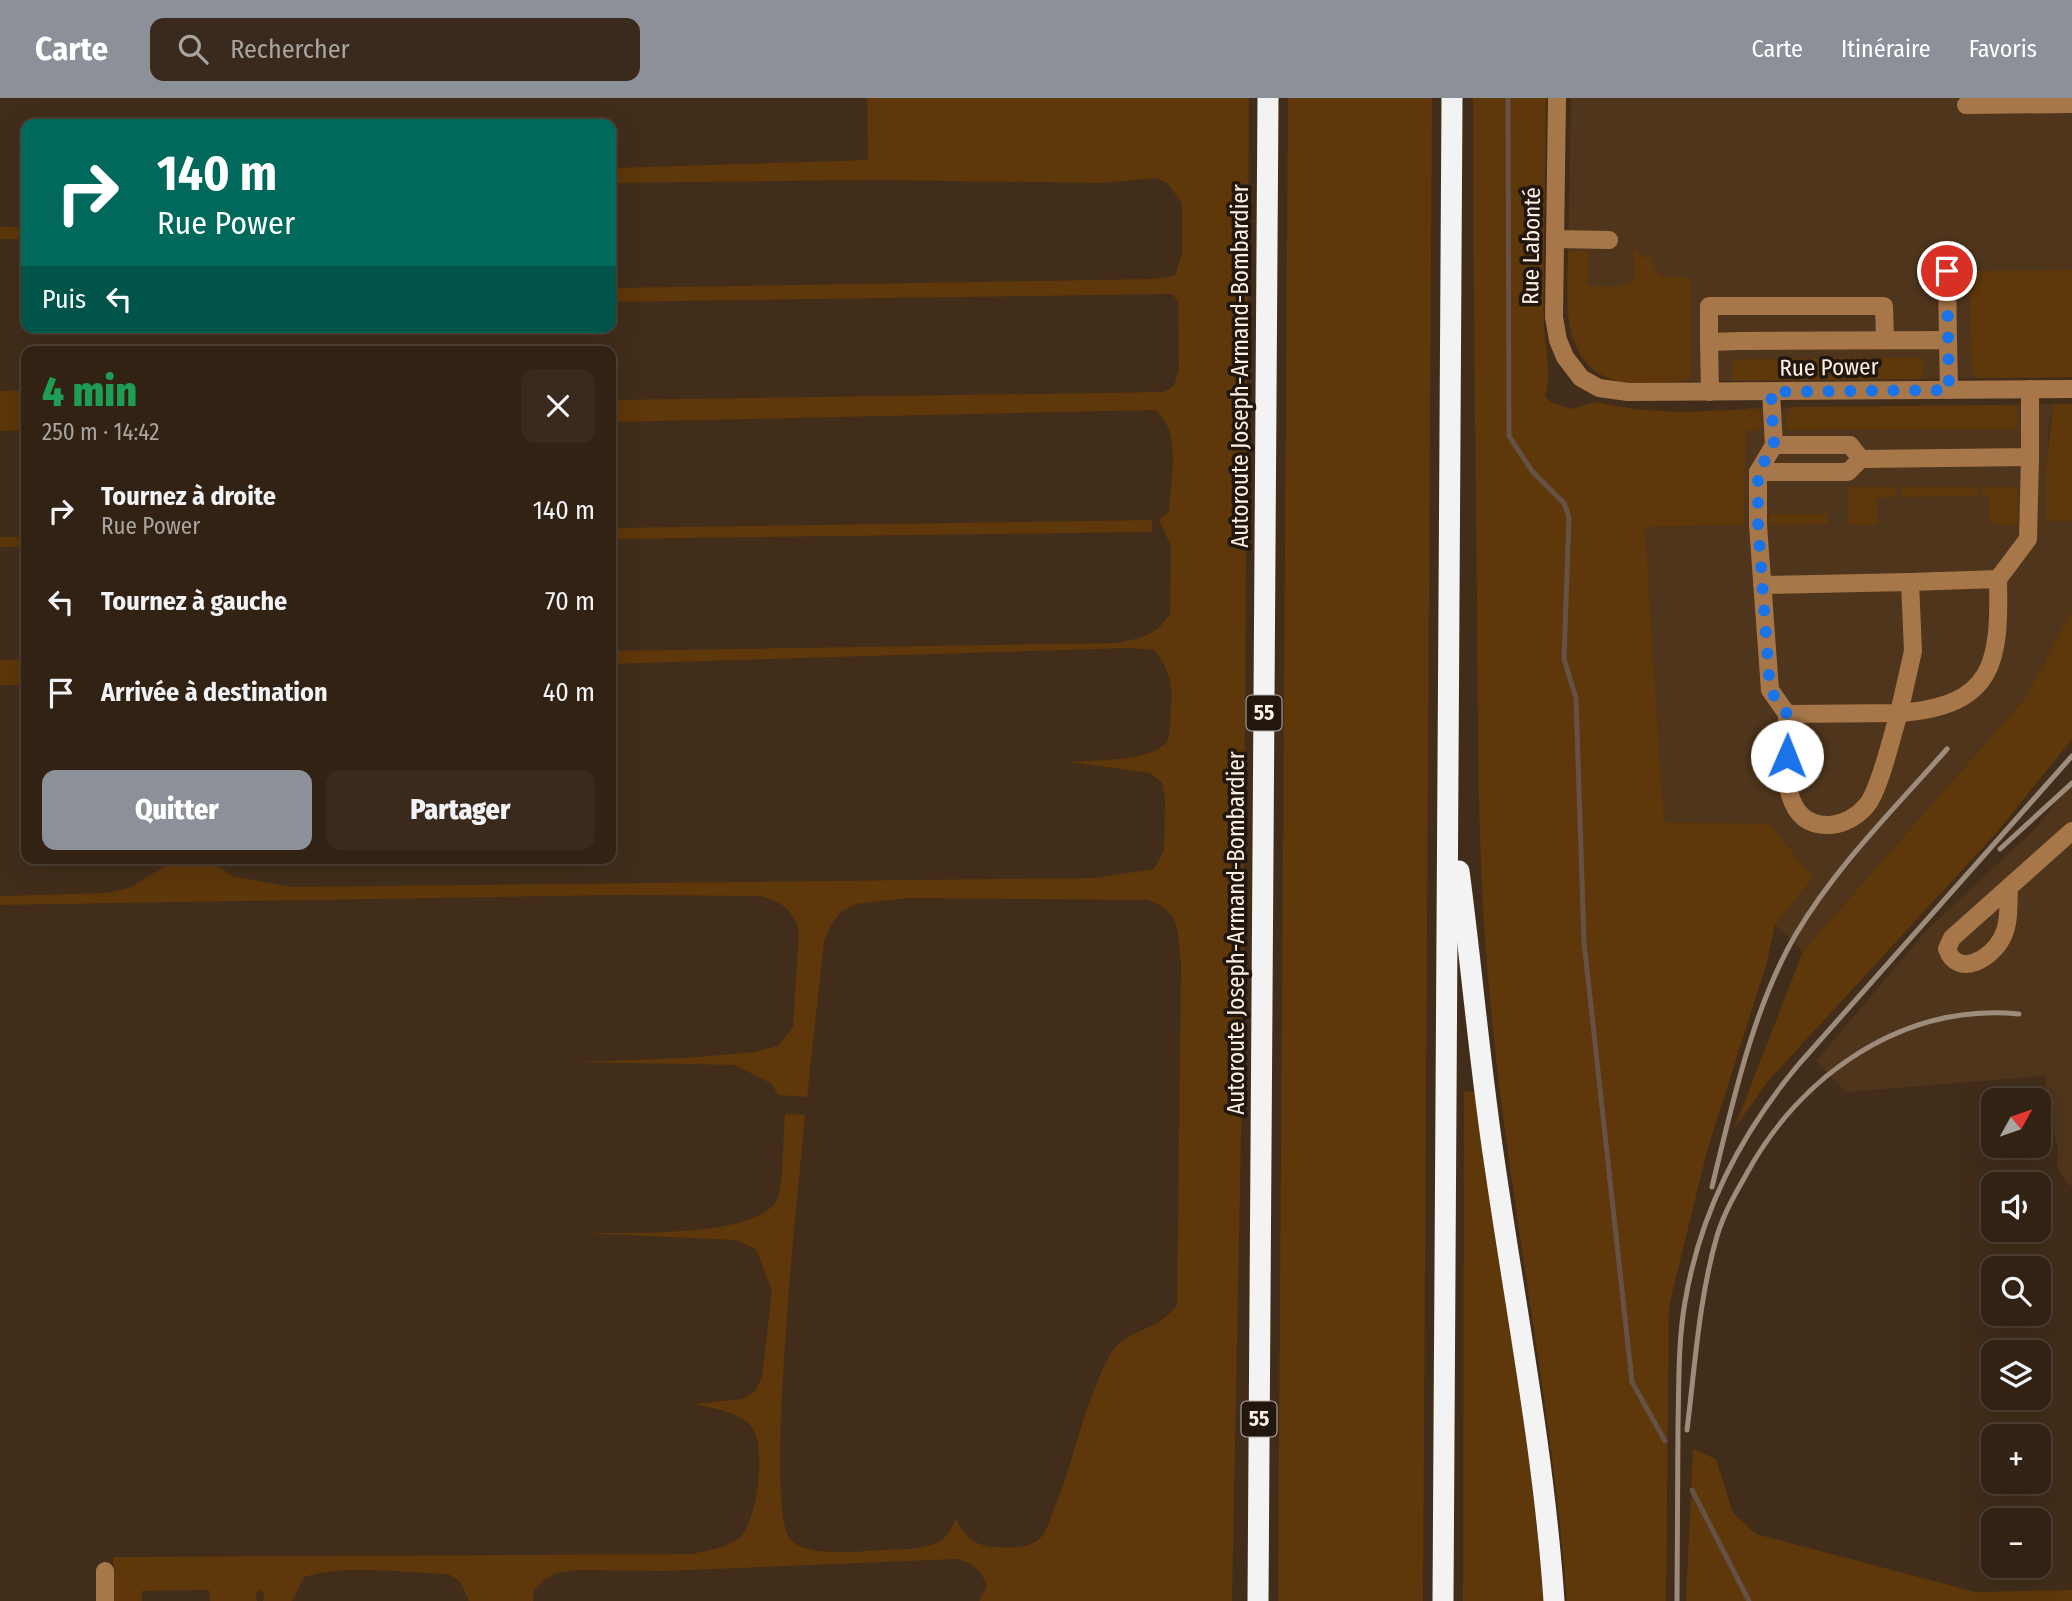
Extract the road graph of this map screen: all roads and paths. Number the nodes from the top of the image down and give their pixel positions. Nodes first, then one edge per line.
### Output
1 (1268, 98) edge
2 (1452, 98) edge
3 (1558, 98) edge
4 (2072, 104) edge
5 (1966, 105) dead end
6 (1555, 239) junction
7 (1609, 240) dead end
8 (1947, 271) dead end
9 (1885, 340) junction
10 (1948, 340) junction
11 (1709, 342) junction
12 (1589, 383) joint
13 (2030, 389) junction
14 (2072, 389) edge
15 (1949, 390) junction
16 (1710, 392) junction
17 (1771, 392) junction
18 (1774, 445) junction
19 (2030, 457) junction
20 (1861, 459) junction
21 (1758, 472) junction
22 (1998, 579) junction
23 (1910, 582) junction
24 (1762, 585) junction
25 (1899, 713) junction
26 (1787, 714) junction
27 (1448, 798) junction
28 (2072, 831) edge
29 (2009, 887) dead end
30 (105, 1571) dead end
31 (105, 1601) edge
32 (1258, 1601) edge
33 (1443, 1601) edge
34 (1554, 1601) edge

1 - 32 highway, Autoroute Joseph-Armand-Bombardier / 55
2 - 27 highway
3 - 6 street, Rue Labonté
4 - 5 street
6 - 7 street
6 - 12 street, Rue Labonté
8 - 10 street
9 - 10 street
9 - 11 street
9 - 11 street
10 - 15 street
11 - 16 street
12 - 16 street, Rue Power
13 - 14 street, Rue Power
13 - 15 street, Rue Power
13 - 19 street
15 - 17 street, Rue Power
16 - 17 street, Rue Power
17 - 18 street
18 - 20 street
18 - 21 street
19 - 20 street
19 - 22 street
20 - 21 street
21 - 24 street
22 - 23 street
22 - 25 street
23 - 24 street
23 - 25 street
24 - 26 street
25 - 26 street
25 - 26 street
27 - 33 highway
27 - 34 highway
28 - 29 street
30 - 31 street

